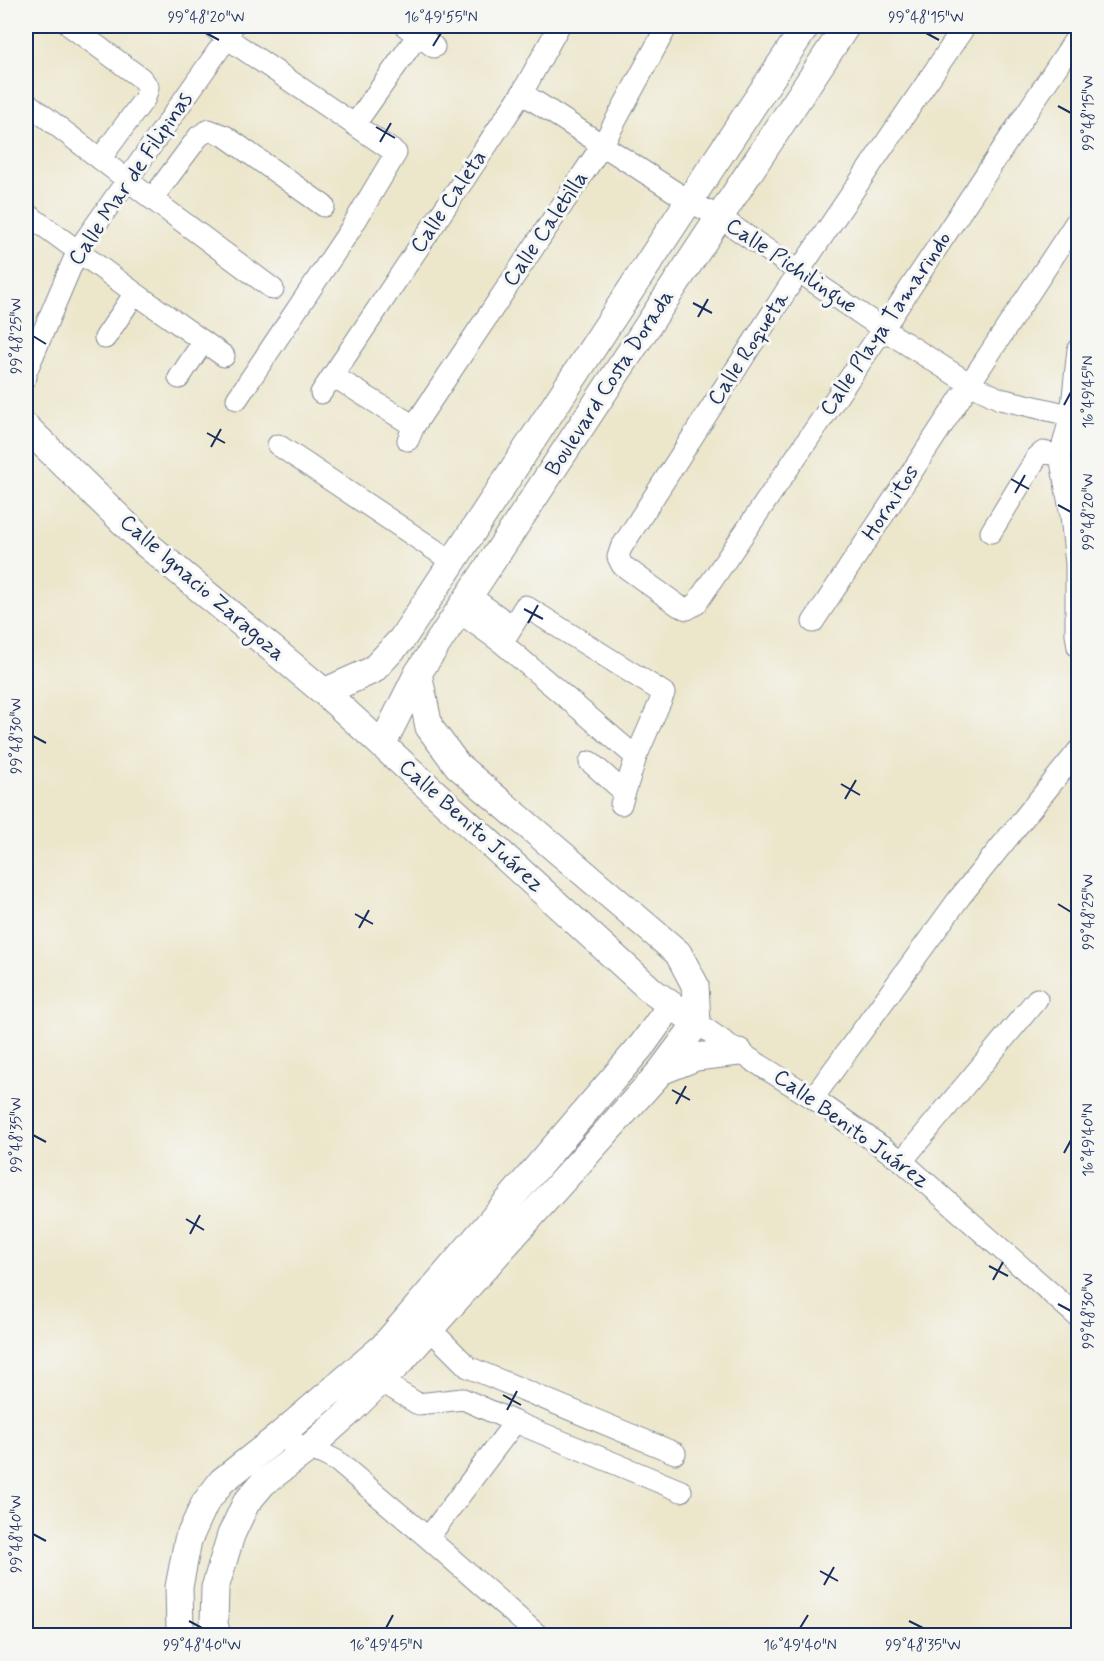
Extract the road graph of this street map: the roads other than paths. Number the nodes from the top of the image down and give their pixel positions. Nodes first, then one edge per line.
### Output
1 (70, 26) edge
2 (559, 26) edge
3 (668, 26) edge
4 (806, 26) edge
5 (846, 26) edge
6 (965, 26) edge
7 (224, 30) edge
8 (1078, 35) edge
9 (419, 36) edge
10 (522, 93) junction
11 (26, 102) edge
12 (355, 124) junction
13 (603, 144) junction
14 (100, 159) junction
15 (126, 179) junction
16 (152, 199) junction
17 (689, 201) junction
18 (324, 206) dead end
19 (26, 213) edge
20 (719, 217) junction
21 (1078, 219) edge
22 (78, 250) junction
23 (799, 271) junction
24 (273, 289) dead end
25 (135, 293) junction
26 (883, 329) junction
27 (105, 338) dead end
28 (203, 342) junction
29 (1078, 349) edge
30 (224, 356) dead end
31 (26, 374) edge
32 (333, 376) junction
33 (179, 378) dead end
34 (970, 384) junction
35 (321, 393) dead end
36 (237, 399) dead end
37 (1075, 416) edge
38 (26, 427) edge
39 (278, 445) dead end
40 (1060, 456) junction
41 (1075, 518) edge
42 (479, 522) junction
43 (991, 532) dead end
44 (453, 562) junction
45 (470, 596) junction
46 (687, 609) joint
47 (813, 622) dead end
48 (507, 634) junction
49 (1078, 647) edge
50 (418, 674) junction
51 (324, 692) junction
52 (382, 745) junction
53 (1078, 751) edge
54 (636, 757) junction
55 (590, 762) dead end
56 (678, 952) junction
57 (662, 998) junction
58 (1037, 999) dead end
59 (697, 1023) junction
60 (739, 1052) junction
61 (661, 1071) junction
62 (813, 1098) junction
63 (902, 1161) junction
64 (457, 1279) junction
65 (1078, 1317) edge
66 (419, 1327) junction
67 (392, 1354) junction
68 (381, 1381) junction
69 (515, 1422) junction
70 (278, 1437) junction
71 (309, 1448) junction
72 (675, 1453) dead end
73 (681, 1491) dead end
74 (428, 1538) junction
75 (181, 1635) edge
76 (217, 1635) edge
77 (539, 1635) edge

1 - 14 street
2 - 10 street, Calle Caleta
3 - 13 street, Calle Caletilla
4 - 17 main road, Boulevard Costa Dorada
5 - 20 main road, Boulevard Costa Dorada
6 - 23 street, Calle Roqueta
7 - 12 street
7 - 15 street, Calle Mar de Filipinas
8 - 26 street, Calle Playa Tamarindo
9 - 12 street
10 - 13 street, Calle Pichilingue
10 - 32 street, Calle Caleta
11 - 14 street
12 - 36 street
13 - 17 street, Calle Pichilingue
13 - 32 street, Calle Caletilla
14 - 15 street
15 - 16 street
15 - 22 street, Calle Mar de Filipinas
16 - 18 street
16 - 24 street
17 - 20 street, Calle Pichilingue
17 - 42 main road, Boulevard Costa Dorada
19 - 22 street
20 - 23 street, Calle Pichilingue
20 - 45 main road, Boulevard Costa Dorada
21 - 34 street, Hornitos
22 - 25 street
22 - 31 street, Calle Mar de Filipinas
23 - 26 street, Calle Pichilingue
23 - 46 street, Calle Roqueta
25 - 27 street
25 - 28 street
26 - 34 street, Calle Pichilingue
26 - 46 street, Calle Playa Tamarindo
28 - 30 street
28 - 33 street
29 - 37 street
32 - 35 street, Calle Caleta
34 - 37 street, Calle Pichilingue
34 - 47 street, Hornitos
37 - 40 street
38 - 51 main road, Calle Ignacio Zaragoza
39 - 44 street
40 - 41 street
40 - 43 street
41 - 49 street
42 - 44 main road, Boulevard Costa Dorada
42 - 45 main road
44 - 51 main road, Boulevard Costa Dorada
45 - 48 street
45 - 50 main road, Boulevard Costa Dorada
48 - 54 street
48 - 54 street
50 - 52 main road, Boulevard Costa Dorada
50 - 56 main road, Calle Benito Juárez
51 - 52 main road, Calle Ignacio Zaragoza
52 - 57 main road, Calle Benito Juárez
53 - 62 street
54 - 55 street
56 - 57 main road
56 - 59 main road, Calle Benito Juárez
57 - 59 main road, Calle Benito Juárez
57 - 64 main road
58 - 63 street
59 - 60 street, Calle Benito Juárez
59 - 61 main road
60 - 61 main road
60 - 62 street, Calle Benito Juárez
61 - 64 main road
62 - 63 street, Calle Benito Juárez
63 - 65 street, Calle Benito Juárez
64 - 66 main road
66 - 67 main road
66 - 72 street
67 - 68 main road
67 - 70 main road
68 - 69 street
68 - 71 main road
69 - 73 street
69 - 74 street
70 - 71 street
70 - 75 main road
71 - 74 street
71 - 76 main road
74 - 77 street

